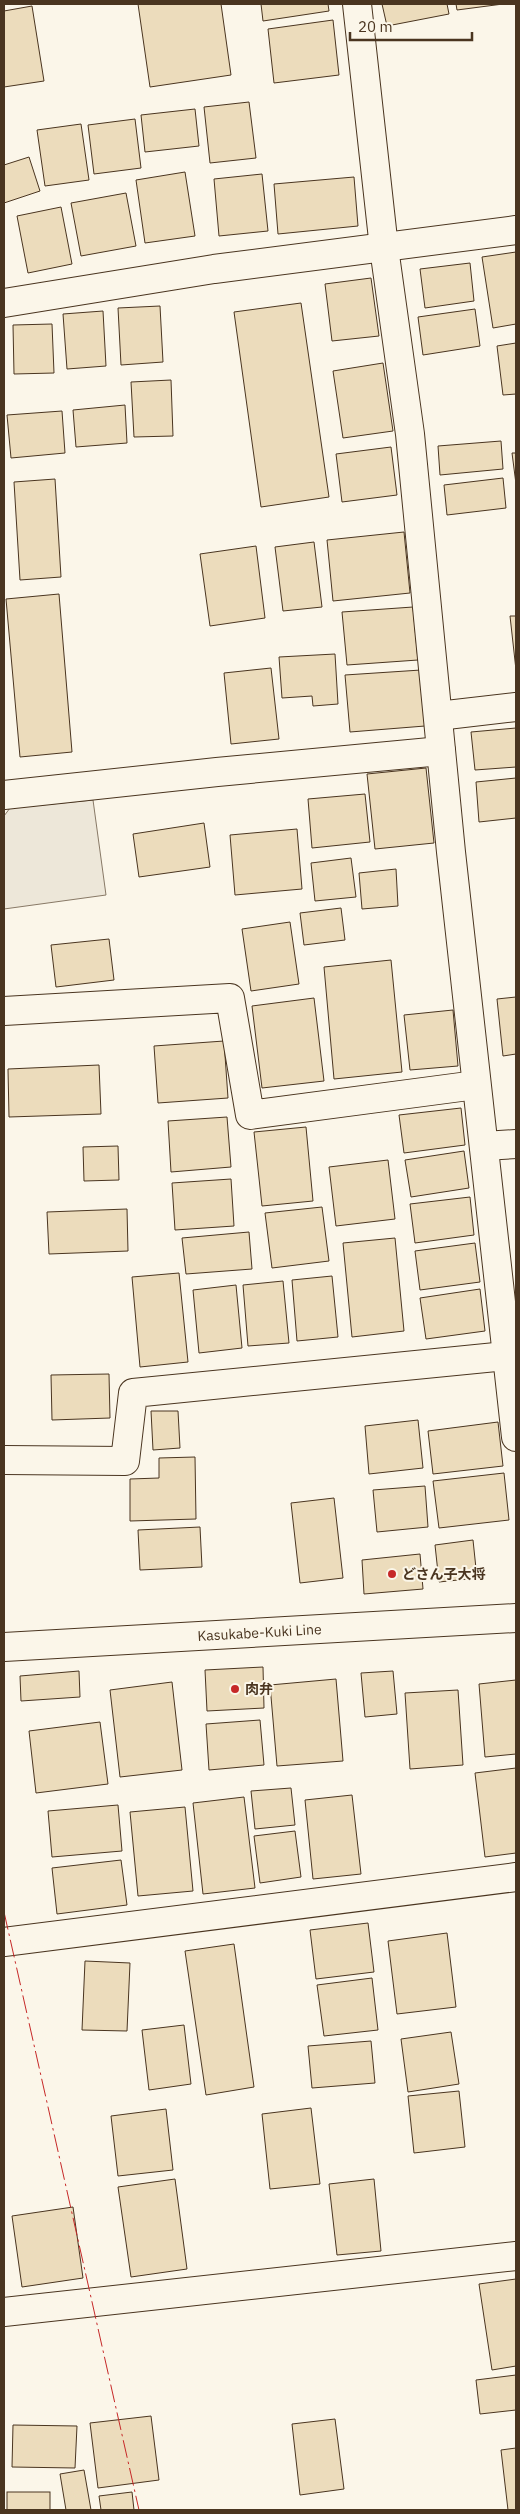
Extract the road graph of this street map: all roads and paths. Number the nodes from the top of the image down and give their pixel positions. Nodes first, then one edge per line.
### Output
1 (357, 4) edge
2 (516, 230) edge
3 (384, 248) junction
4 (4, 303) edge
5 (516, 707) edge
6 (438, 716) junction
7 (441, 751) junction
8 (4, 795) edge
9 (4, 1011) edge
10 (476, 1085) junction
11 (516, 1144) edge
12 (484, 1146) junction
13 (506, 1356) junction
14 (516, 1438) edge
15 (4, 1460) edge
16 (516, 1618) edge
17 (4, 1647) edge
18 (516, 1877) edge
19 (4, 1942) edge
20 (516, 2256) edge
21 (4, 2312) edge

1 - 3 street
2 - 3 street
3 - 4 street
3 - 6 street
5 - 6 street
6 - 7 street
7 - 8 street
7 - 10 street
9 - 10 street
10 - 12 street
11 - 12 street
12 - 13 street
13 - 14 street
13 - 15 street
16 - 17 street, Kasukabe-Kuki Line
18 - 19 street
20 - 21 street

